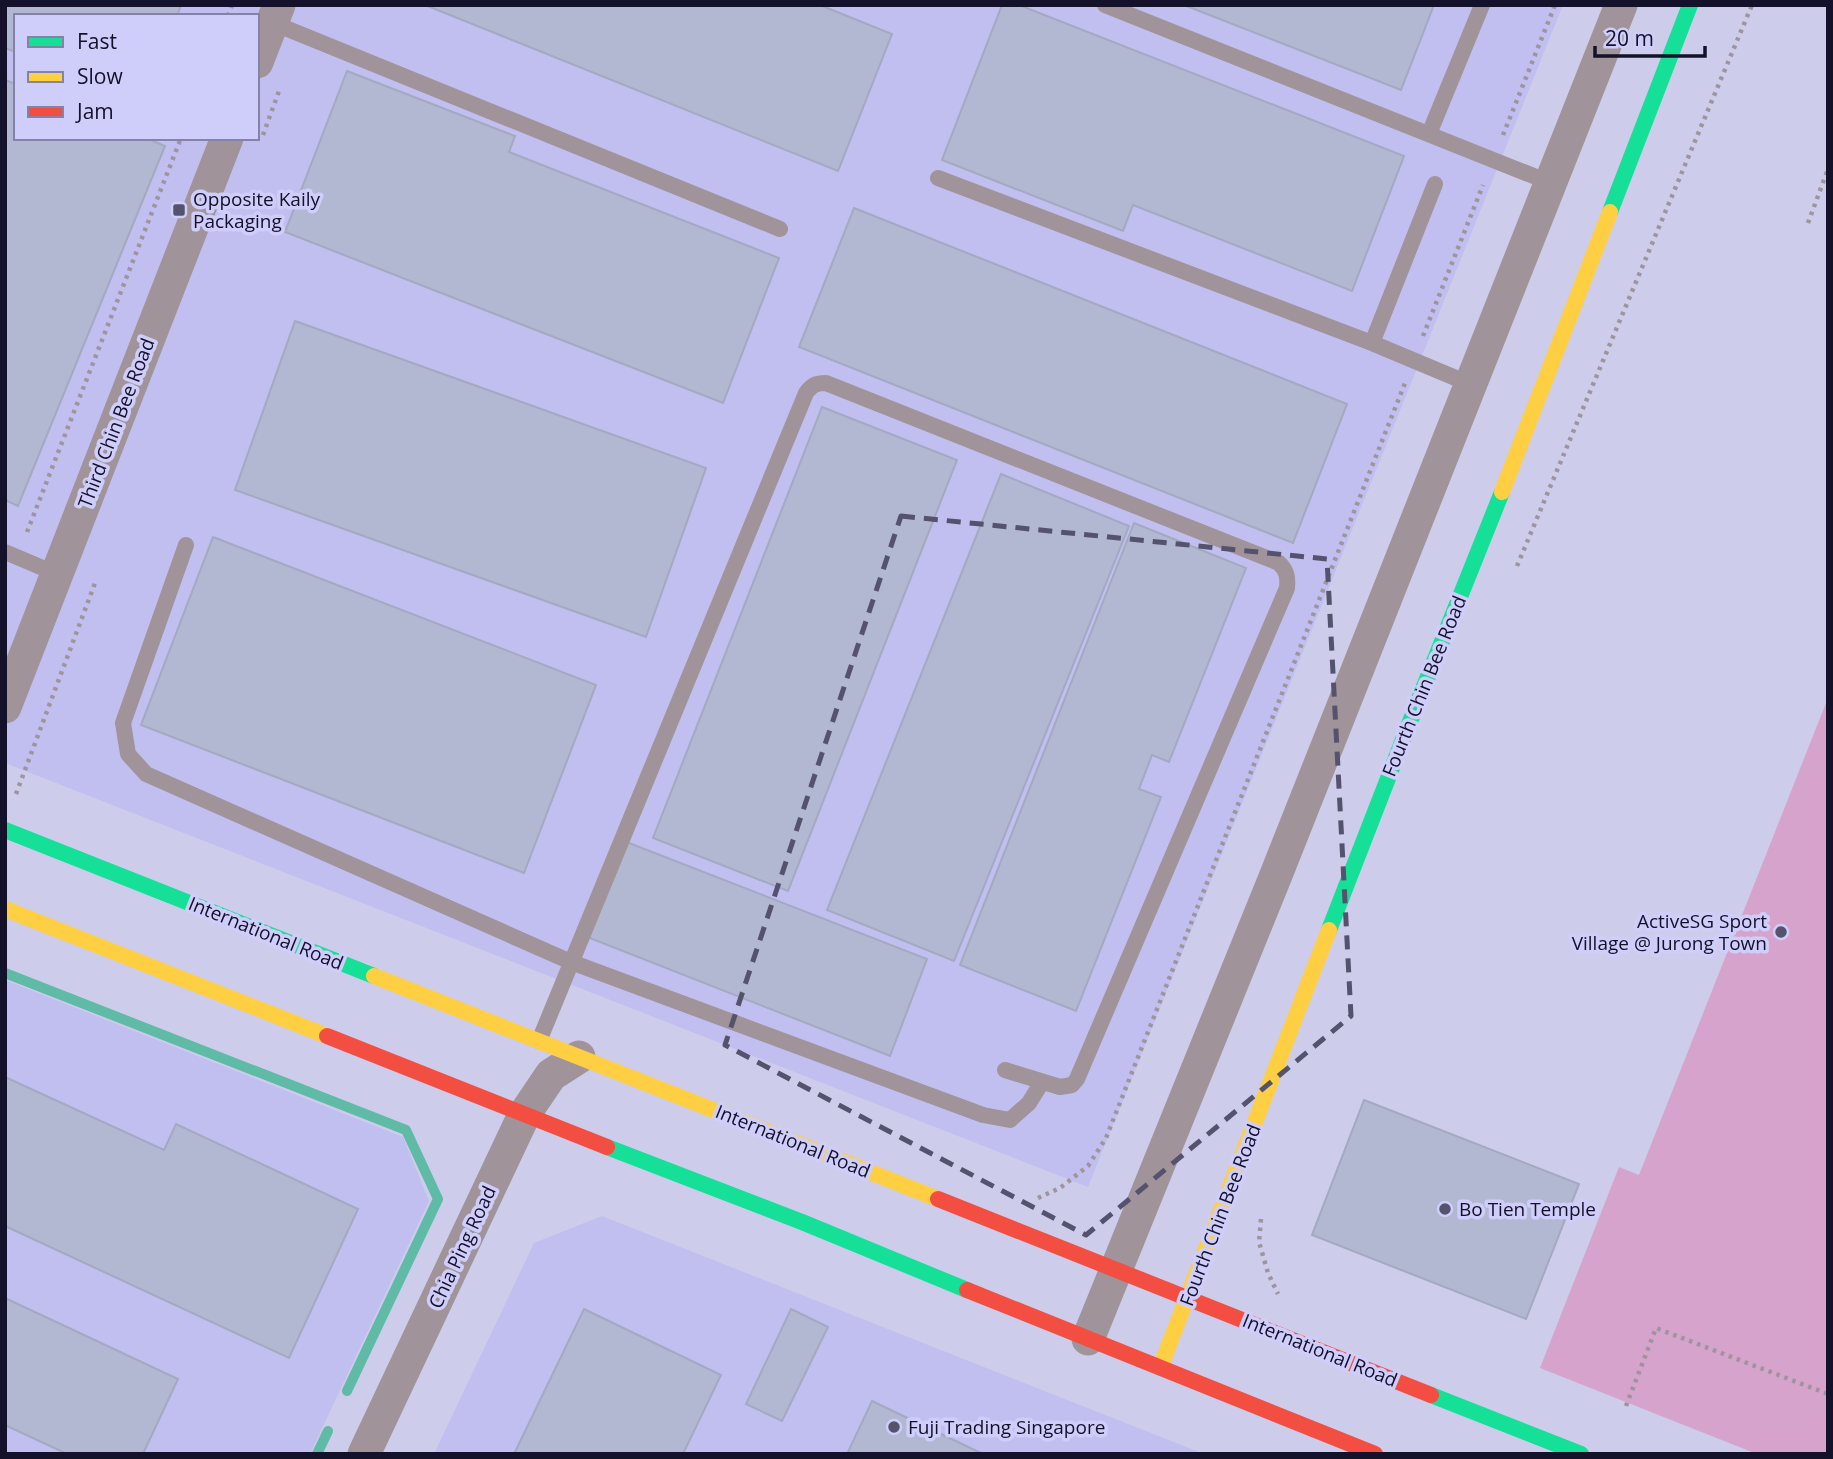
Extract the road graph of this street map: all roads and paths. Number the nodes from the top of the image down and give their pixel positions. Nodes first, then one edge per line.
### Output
1 (1105, 5) edge
2 (1482, 5) edge
3 (1555, 5) edge
4 (1621, 5) edge
5 (1690, 5) edge
6 (1752, 5) edge
7 (276, 14) edge
8 (259, 57) edge
9 (1429, 134) junction
10 (180, 140) edge
11 (227, 140) edge
12 (1493, 160) junction
13 (1828, 169) edge
14 (938, 178) dead end
15 (1551, 183) junction
16 (1435, 184) dead end
17 (1808, 223) dead end
18 (780, 229) dead end
19 (1372, 343) junction
20 (1414, 361) junction
21 (1471, 384) junction
22 (186, 545) dead end
23 (11, 554) edge
24 (1515, 570) dead end
25 (57, 574) junction
26 (5, 707) edge
27 (5, 830) edge
28 (5, 909) edge
29 (571, 962) junction
30 (539, 1041) junction
31 (579, 1057) junction
32 (1005, 1070) dead end
33 (1042, 1082) junction
34 (524, 1115) junction
35 (1026, 1203) dead end
36 (1262, 1210) dead end
37 (1116, 1269) junction
38 (1280, 1297) dead end
39 (1188, 1298) junction
40 (1088, 1339) junction
41 (1160, 1368) junction
42 (1828, 1394) edge
43 (1626, 1406) dead end
44 (364, 1454) edge
45 (1375, 1454) edge
46 (1581, 1454) edge

1 - 9 lane
2 - 9 lane
3 - 12 path
4 - 15 street
5 - 39 main road, Fourth Chin Bee Road
6 - 24 path
7 - 8 street
7 - 18 lane
9 - 12 lane
10 - 23 path
11 - 25 street, Third Chin Bee Road
12 - 15 lane
12 - 20 path
13 - 17 path
14 - 19 lane
15 - 21 street
16 - 19 lane
19 - 20 lane
20 - 21 lane
20 - 35 path
21 - 37 street
22 - 29 lane
23 - 25 lane
25 - 26 street, Third Chin Bee Road
27 - 30 main road, International Road
28 - 34 main road
29 - 30 lane
29 - 33 lane
29 - 33 lane
30 - 31 main road, International Road
31 - 34 street, Chia Ping Road
31 - 37 main road, International Road
32 - 33 lane
34 - 40 main road
34 - 44 street, Chia Ping Road
36 - 38 path
37 - 39 main road, International Road
37 - 40 street
39 - 41 main road, Fourth Chin Bee Road
39 - 46 main road, International Road
40 - 41 main road
41 - 45 main road
42 - 43 path

